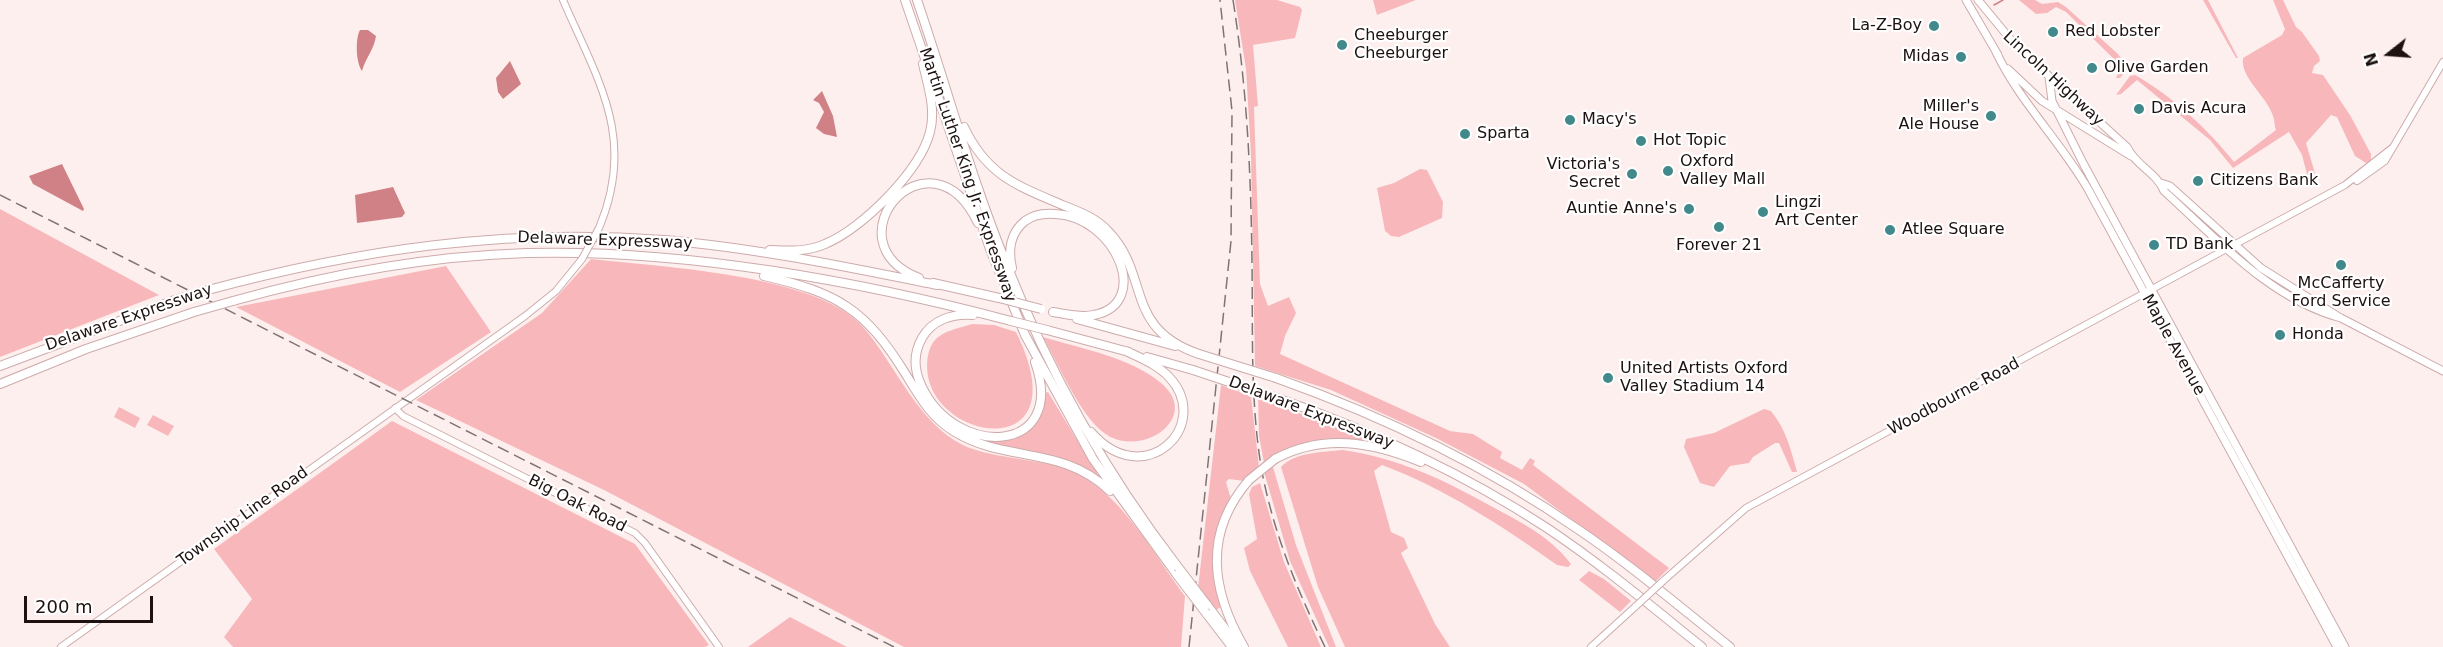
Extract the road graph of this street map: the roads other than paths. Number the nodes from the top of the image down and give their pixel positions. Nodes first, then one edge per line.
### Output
1 (563, 0) edge
2 (905, 0) edge
3 (917, 0) edge
4 (1966, 0) edge
5 (1978, 0) edge
6 (915, 30) junction
7 (1996, 52) junction
8 (2443, 62) edge
9 (2049, 77) junction
10 (949, 93) junction
11 (2056, 110) junction
12 (2131, 156) junction
13 (2081, 177) junction
14 (2161, 183) junction
15 (2095, 185) junction
16 (2234, 244) junction
17 (728, 248) junction
18 (2226, 248) junction
19 (990, 249) junction
20 (725, 266) junction
21 (937, 285) junction
22 (1016, 287) junction
23 (2152, 289) junction
24 (2145, 294) junction
25 (1053, 312) junction
26 (2341, 318) junction
27 (1009, 320) junction
28 (1025, 335) junction
29 (1126, 351) junction
30 (1195, 352) junction
31 (0, 366) edge
32 (2443, 371) edge
33 (0, 384) edge
34 (395, 408) junction
35 (1078, 413) junction
36 (1462, 478) junction
37 (1124, 504) junction
38 (1178, 571) junction
39 (1206, 609) junction
40 (61, 647) edge
41 (719, 647) edge
42 (1233, 647) edge
43 (1239, 647) edge
44 (1244, 647) edge
45 (1591, 647) edge
46 (1702, 647) edge
47 (1730, 647) edge
48 (2337, 647) edge
49 (2345, 647) edge

1 - 34 street, Township Line Road, bridge
2 - 6 highway, Martin Luther King Jr. Expressway
3 - 10 highway, Martin Luther King Jr. Expressway
4 - 7 main road, Lincoln Highway
5 - 9 main road, Lincoln Highway
6 - 17 highway
6 - 19 highway, Martin Luther King Jr. Expressway
7 - 11 main road, Lincoln Highway
7 - 13 main road, Maple Avenue
8 - 16 street, Woodbourne Road
9 - 11 main road, Maple Avenue
9 - 12 main road, Lincoln Highway
10 - 22 highway, Martin Luther King Jr. Expressway
10 - 30 highway
11 - 12 main road, Lincoln Highway
11 - 15 main road, Maple Avenue
12 - 14 main road, Lincoln Highway
13 - 15 main road
13 - 24 main road, Maple Avenue
14 - 16 main road, Lincoln Highway
14 - 18 main road, Lincoln Highway
15 - 23 main road, Maple Avenue
16 - 18 street, Woodbourne Road
16 - 26 main road, Lincoln Highway
17 - 21 highway, Delaware Expressway
17 - 31 highway, Delaware Expressway, bridge
18 - 23 street, Woodbourne Road
18 - 26 main road, Lincoln Highway
19 - 21 highway
19 - 28 highway, Martin Luther King Jr. Expressway
20 - 27 highway
20 - 33 highway, Delaware Expressway, bridge
20 - 37 highway
21 - 25 highway, Delaware Expressway, bridge
22 - 25 highway
22 - 35 highway, Martin Luther King Jr. Expressway
23 - 24 street, Woodbourne Road
23 - 49 main road, Maple Avenue
24 - 45 street, Woodbourne Road, bridge
24 - 48 main road, Maple Avenue
25 - 30 highway, Delaware Expressway
26 - 32 main road, Lincoln Highway
27 - 28 highway
27 - 29 highway, Delaware Expressway, bridge
28 - 37 highway, Martin Luther King Jr. Expressway
29 - 35 highway
29 - 36 highway, Delaware Expressway, bridge
30 - 47 highway, Delaware Expressway, bridge
34 - 40 street, Township Line Road
34 - 41 street, Big Oak Road
35 - 38 highway, Martin Luther King Jr. Expressway
36 - 44 highway, bridge
36 - 46 highway, Delaware Expressway
37 - 38 highway, Martin Luther King Jr. Expressway
38 - 39 highway, Martin Luther King Jr. Expressway, bridge
39 - 42 highway, Martin Luther King Jr. Expressway
39 - 43 highway, Martin Luther King Jr. Expressway

